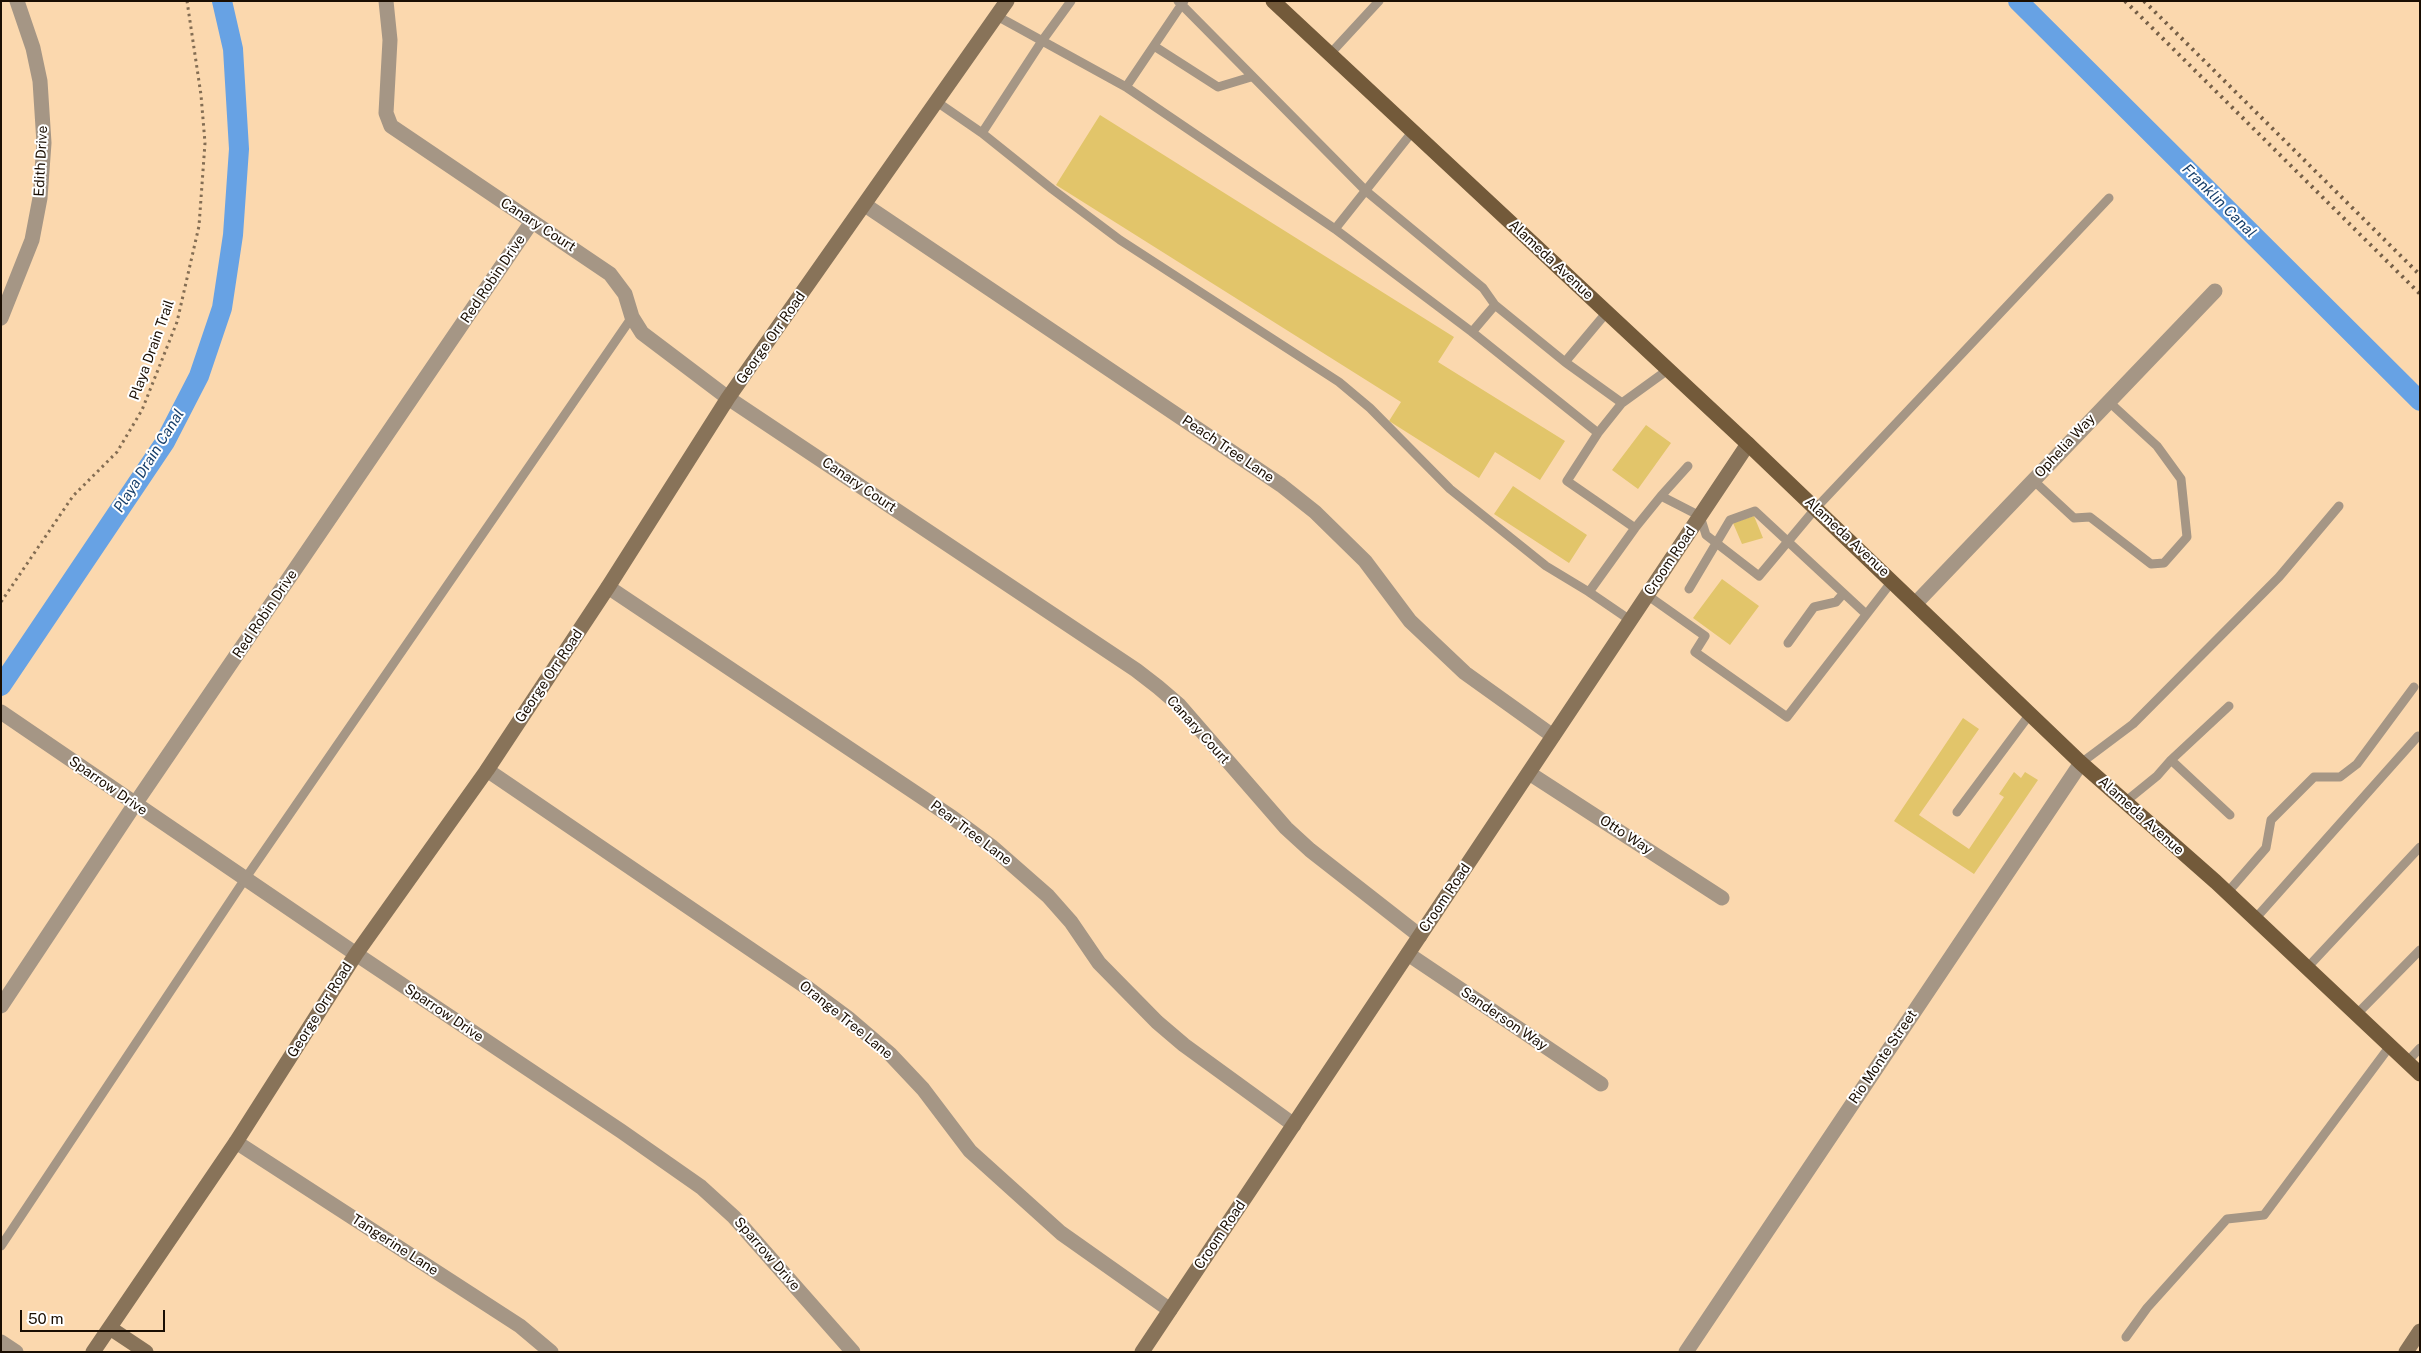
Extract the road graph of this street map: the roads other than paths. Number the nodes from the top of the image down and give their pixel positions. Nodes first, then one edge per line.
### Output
1 (17, 1) edge
2 (386, 1) edge
3 (1007, 1) edge
4 (1071, 1) edge
5 (1273, 1) edge
6 (1380, 1) edge
7 (1181, 2) edge
8 (997, 16) junction
9 (1042, 41) junction
10 (1154, 46) junction
11 (1330, 54) junction
12 (1251, 77) junction
13 (1126, 86) junction
14 (937, 102) junction
15 (1413, 131) junction
16 (982, 133) junction
17 (1366, 191) junction
18 (2109, 198) dead end
19 (865, 205) junction
20 (531, 223) junction
21 (1335, 229) junction
22 (2215, 291) dead end
23 (1495, 305) junction
24 (1607, 312) junction
25 (632, 317) junction
26 (1, 318) edge
27 (1472, 332) junction
28 (1565, 362) junction
29 (1669, 369) junction
30 (728, 398) junction
31 (2108, 401) junction
32 (1622, 403) junction
33 (1598, 433) junction
34 (1748, 444) junction
35 (1688, 466) dead end
36 (2033, 480) junction
37 (1661, 496) junction
38 (2340, 506) dead end
39 (1816, 508) junction
40 (1700, 516) junction
41 (1635, 528) junction
42 (1788, 542) junction
43 (1717, 543) junction
44 (1893, 580) junction
45 (608, 586) junction
46 (1689, 589) dead end
47 (1589, 592) junction
48 (1843, 594) junction
49 (1647, 595) junction
50 (1916, 603) junction
51 (1866, 614) junction
52 (1630, 620) junction
53 (1788, 643) dead end
54 (2414, 687) dead end
55 (2229, 706) dead end
56 (4, 714) edge
57 (2030, 714) junction
58 (1553, 736) junction
59 (2418, 736) dead end
60 (2171, 760) junction
61 (2081, 763) junction
62 (487, 770) junction
63 (1529, 772) junction
64 (2125, 802) junction
65 (135, 804) junction
66 (1957, 812) dead end
67 (2230, 815) dead end
68 (2420, 847) edge
69 (245, 879) junction
70 (2227, 893) junction
71 (1722, 898) dead end
72 (2255, 919) junction
73 (1420, 936) junction
74 (2420, 950) edge
75 (356, 954) junction
76 (1408, 954) junction
77 (2307, 968) junction
78 (1, 1006) edge
79 (2356, 1014) junction
80 (2390, 1046) junction
81 (2420, 1048) edge
82 (2407, 1062) junction
83 (2420, 1074) edge
84 (1601, 1084) dead end
85 (1294, 1124) junction
86 (236, 1142) junction
87 (1, 1246) edge
88 (1170, 1310) junction
89 (110, 1328) junction
90 (2420, 1331) edge
91 (2126, 1337) dead end
92 (1, 1342) edge
93 (16, 1352) edge
94 (93, 1352) edge
95 (146, 1352) edge
96 (551, 1352) edge
97 (853, 1352) edge
98 (1142, 1352) edge
99 (1686, 1352) edge
100 (2406, 1352) edge

1 - 26 street, Edith Drive
2 - 20 street, Canary Court
3 - 8 street, George Orr Road
4 - 9 lane
5 - 11 main road, Alameda Avenue
6 - 11 lane
7 - 10 lane
7 - 12 lane
8 - 9 lane
8 - 14 street, George Orr Road
9 - 13 lane
9 - 16 lane
10 - 12 lane
10 - 13 lane
11 - 15 main road, Alameda Avenue
12 - 17 lane
13 - 21 lane
14 - 16 lane
14 - 19 street, George Orr Road
15 - 17 lane
15 - 24 main road, Alameda Avenue
16 - 47 lane
17 - 21 lane
17 - 23 lane
18 - 39 lane
19 - 30 street, George Orr Road
19 - 58 street, Peach Tree Lane
20 - 25 street, Canary Court
20 - 65 street, Red Robin Drive
21 - 27 lane
22 - 31 street, Ophelia Way
23 - 27 lane
23 - 28 lane
24 - 28 lane
24 - 29 main road, Alameda Avenue
25 - 30 street, Canary Court
25 - 69 lane
27 - 33 lane
28 - 32 lane
29 - 32 lane
29 - 34 main road, Alameda Avenue
30 - 45 street, George Orr Road
30 - 73 street, Canary Court
31 - 36 street, Ophelia Way
31 - 36 lane
32 - 33 lane
33 - 41 lane
34 - 39 main road, Alameda Avenue
34 - 40 street, Croom Road
35 - 37 lane
36 - 50 street, Ophelia Way
37 - 40 lane
37 - 41 lane
38 - 61 lane
39 - 42 lane
39 - 44 main road, Alameda Avenue
40 - 43 lane
40 - 49 street, Croom Road
41 - 47 lane
42 - 43 lane
42 - 43 lane
42 - 48 lane
43 - 46 lane
44 - 50 main road, Alameda Avenue
44 - 51 lane
45 - 62 street, George Orr Road
45 - 85 street, Pear Tree Lane
47 - 52 lane
48 - 51 lane
48 - 53 lane
49 - 51 lane
49 - 52 street, Croom Road
50 - 57 main road, Alameda Avenue
52 - 58 street, Croom Road
54 - 70 lane
55 - 60 lane
56 - 65 street, Sparrow Drive
57 - 61 main road, Alameda Avenue
57 - 66 lane
58 - 63 street, Croom Road
59 - 72 lane
60 - 64 lane
60 - 67 lane
61 - 64 main road, Alameda Avenue
61 - 99 street, Rio Monte Street
62 - 75 street, George Orr Road
62 - 88 street, Orange Tree Lane
63 - 71 street, Otto Way
63 - 73 street, Croom Road
64 - 70 main road, Alameda Avenue
65 - 69 street, Sparrow Drive
65 - 78 street, Red Robin Drive
68 - 77 lane
69 - 75 street, Sparrow Drive
69 - 87 lane
70 - 72 main road, Alameda Avenue
72 - 77 main road, Alameda Avenue
73 - 76 street, Croom Road
74 - 79 lane
75 - 86 street, George Orr Road
75 - 97 street, Sparrow Drive
76 - 84 street, Sanderson Way
76 - 85 street, Croom Road
77 - 79 main road, Alameda Avenue
79 - 80 main road, Alameda Avenue
80 - 82 main road, Alameda Avenue
80 - 91 lane
81 - 82 lane
82 - 83 main road, Alameda Avenue
85 - 88 street, Croom Road
86 - 89 street, George Orr Road
86 - 96 street, Tangerine Lane
88 - 98 street, Croom Road
89 - 94 street, George Orr Road
89 - 95 street
90 - 100 street
92 - 93 street

